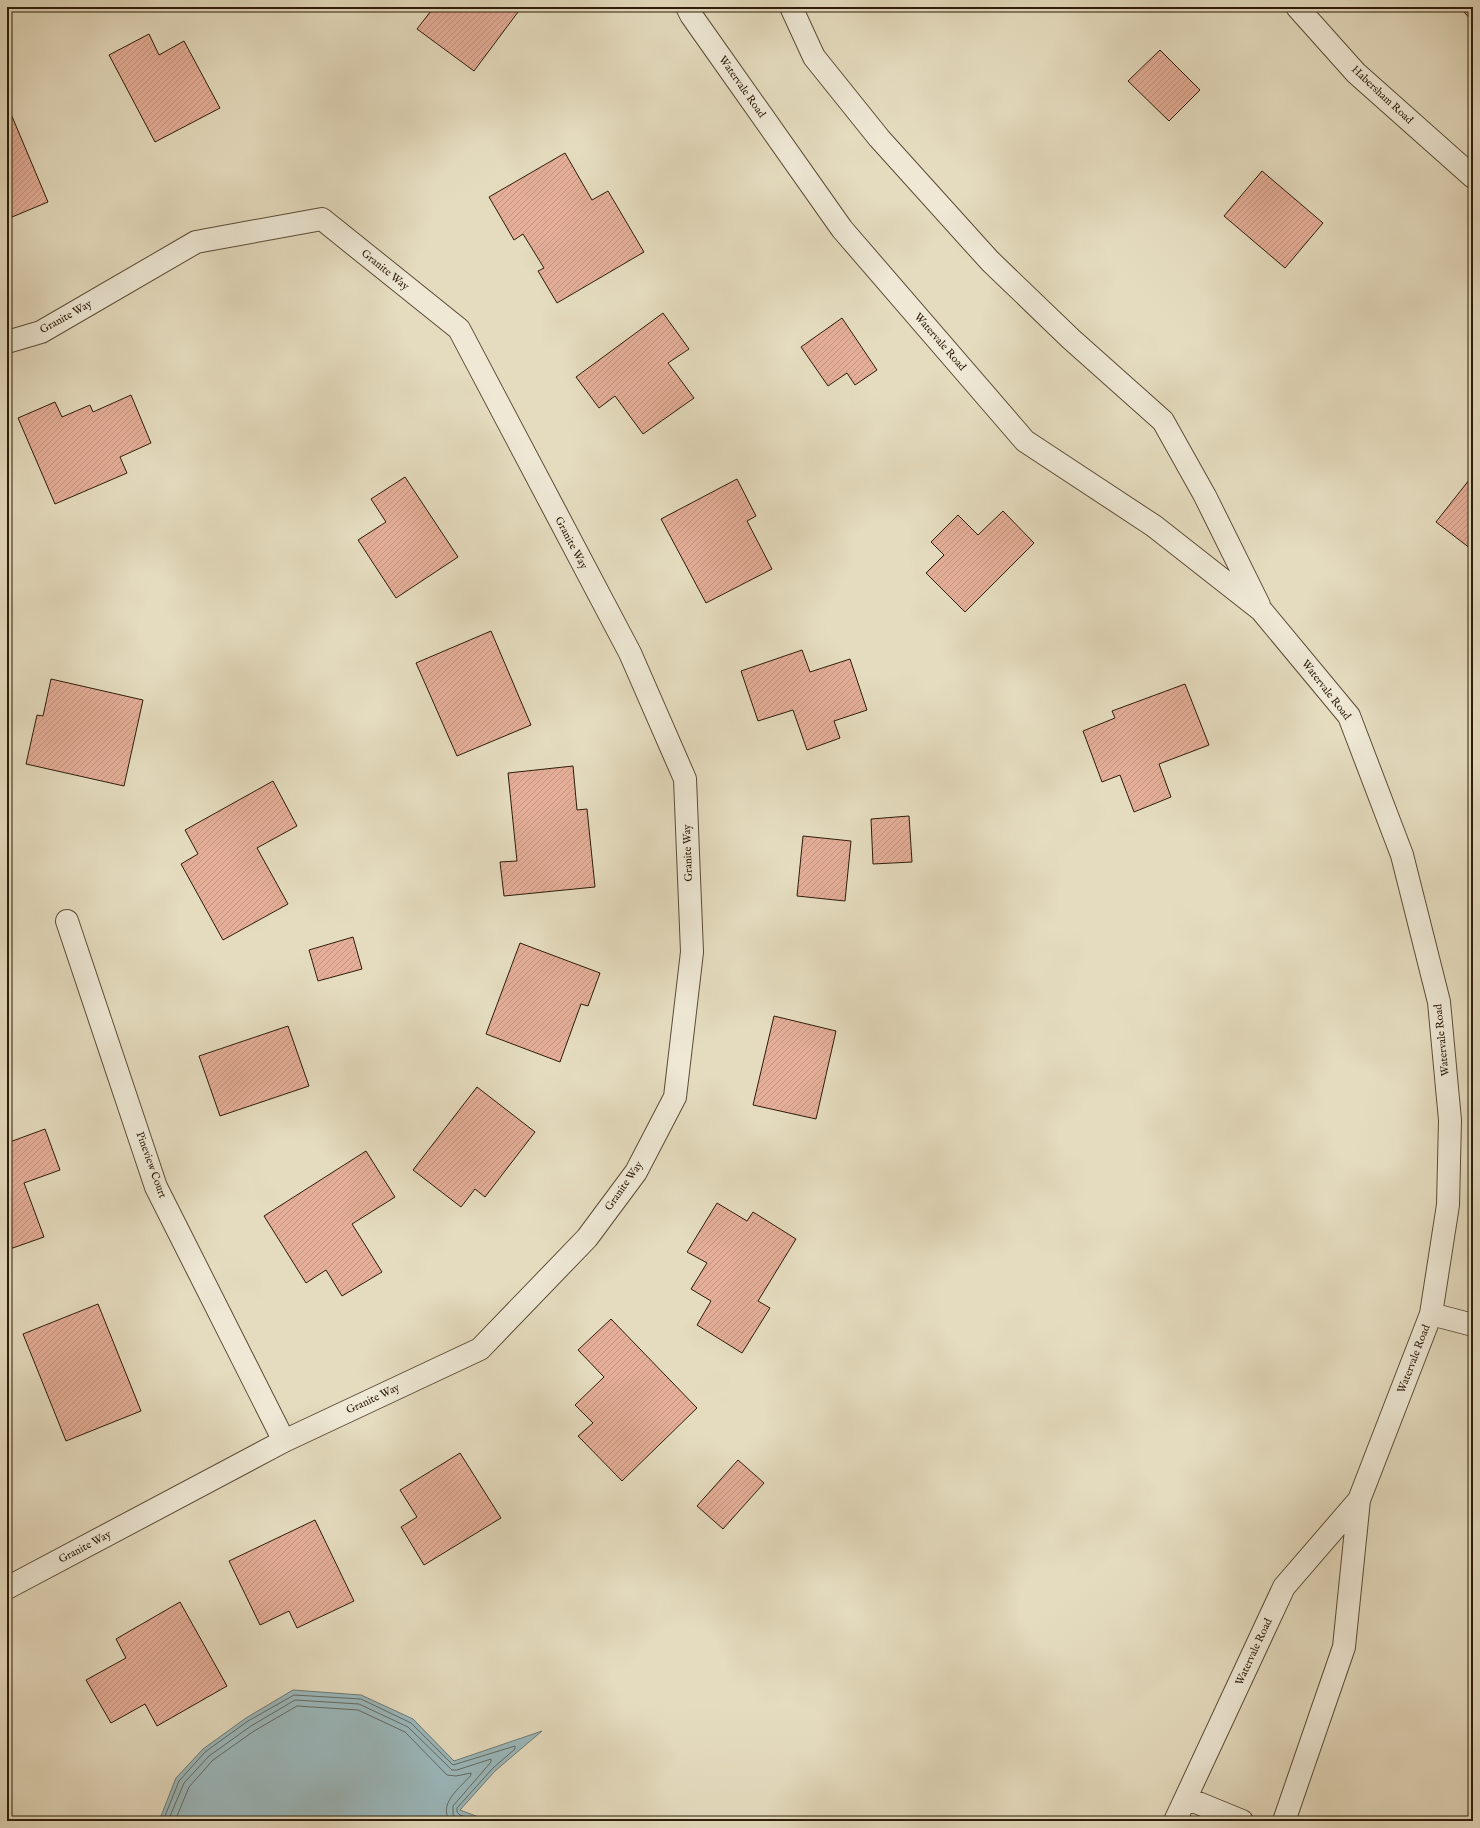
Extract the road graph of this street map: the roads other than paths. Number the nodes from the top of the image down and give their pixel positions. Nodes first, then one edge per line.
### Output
1 (791, 7) edge
2 (1297, 7) edge
3 (695, 10) edge
4 (1473, 177) edge
5 (7, 342) edge
6 (1261, 610) junction
7 (67, 921) dead end
8 (1431, 1314) junction
9 (1473, 1325) edge
10 (284, 1441) junction
11 (1360, 1500) junction
12 (7, 1588) edge
13 (1186, 1798) junction
14 (1175, 1821) edge
15 (1242, 1821) edge
16 (1284, 1821) edge

1 - 6 street, Watervale Road
2 - 4 street, Habersham Road
3 - 6 street, Watervale Road
5 - 10 street, Granite Way
6 - 8 street, Watervale Road
7 - 10 street, Pineview Court
8 - 9 street
8 - 11 street, Watervale Road
10 - 12 street, Granite Way
11 - 13 street, Watervale Road
11 - 16 street, Watervale Road
13 - 14 street, Watervale Road
13 - 15 street

